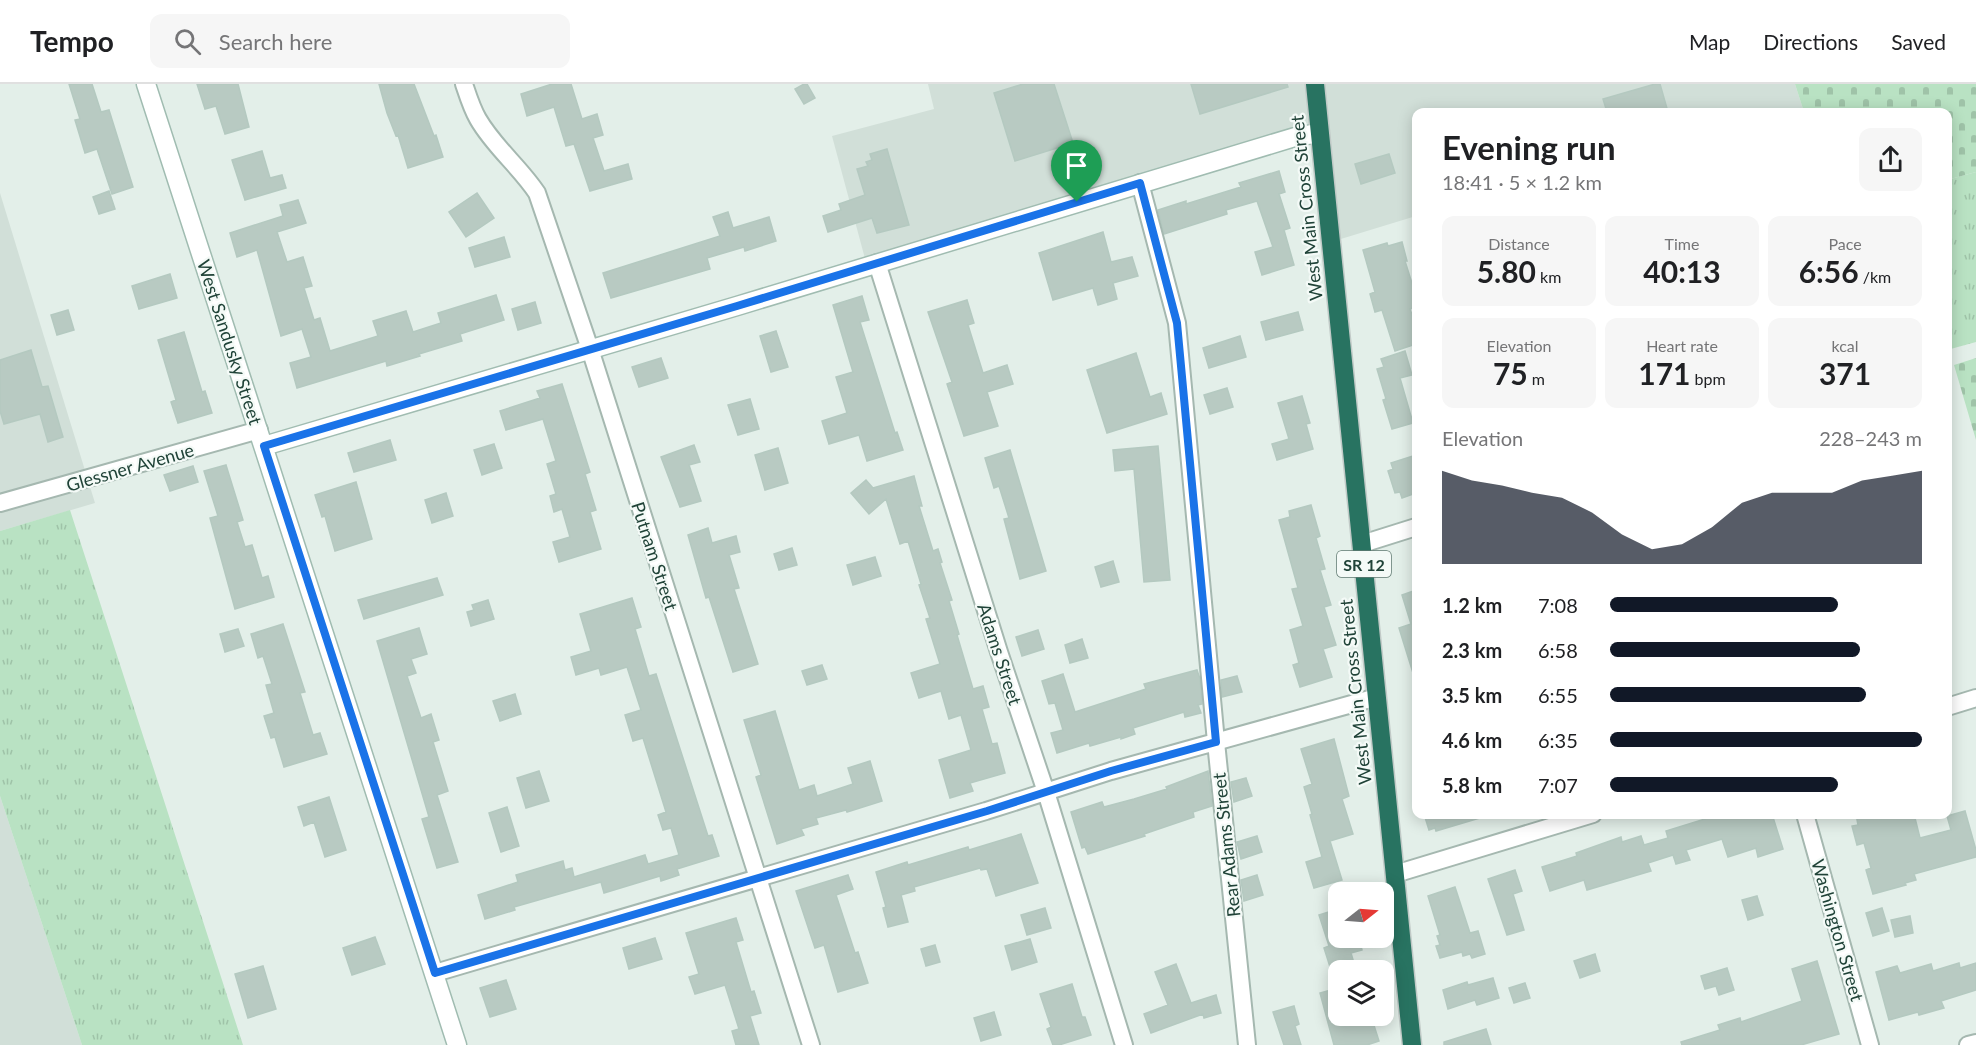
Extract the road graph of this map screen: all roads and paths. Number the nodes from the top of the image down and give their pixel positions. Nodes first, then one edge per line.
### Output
1 (146, 84) edge
2 (464, 84) edge
3 (1315, 84) edge
4 (1319, 133) junction
5 (1140, 183) junction
6 (878, 262) junction
7 (590, 349) junction
8 (261, 438) junction
9 (0, 503) edge
10 (1412, 528) edge
11 (1362, 544) junction
12 (1377, 698) junction
13 (1976, 698) edge
14 (1952, 705) edge
15 (1216, 742) junction
16 (1046, 792) junction
17 (1576, 819) edge
18 (1806, 819) edge
19 (1395, 874) junction
20 (758, 879) junction
21 (435, 973) junction
22 (1976, 1043) edge
23 (457, 1045) edge
24 (811, 1045) edge
25 (1124, 1045) edge
26 (1246, 1045) edge
27 (1412, 1045) edge
28 (1870, 1045) edge
29 (1968, 1045) edge

1 - 8 street, West Sandusky Street
2 - 7 street, Putnam Street
3 - 4 highway, West Main Cross Street / SR 12
4 - 5 street, Glessner Avenue
4 - 11 highway, West Main Cross Street / SR 12
5 - 6 street, Glessner Avenue
5 - 15 street, Rear Adams Street
6 - 7 street, Glessner Avenue
6 - 16 street, Adams Street
7 - 8 street, Glessner Avenue
7 - 20 street, Putnam Street
8 - 9 street, Glessner Avenue
8 - 21 street, West Sandusky Street
10 - 11 street
11 - 12 highway, West Main Cross Street / SR 12
12 - 15 street
12 - 19 highway, West Main Cross Street / SR 12
13 - 14 street
15 - 16 street
15 - 26 street, Rear Adams Street
16 - 20 street
16 - 25 street, Adams Street
17 - 19 street
18 - 28 street, Washington Street
19 - 27 highway, West Main Cross Street / SR 12
20 - 21 street
20 - 24 street, Putnam Street
21 - 23 street, West Sandusky Street
22 - 29 street

